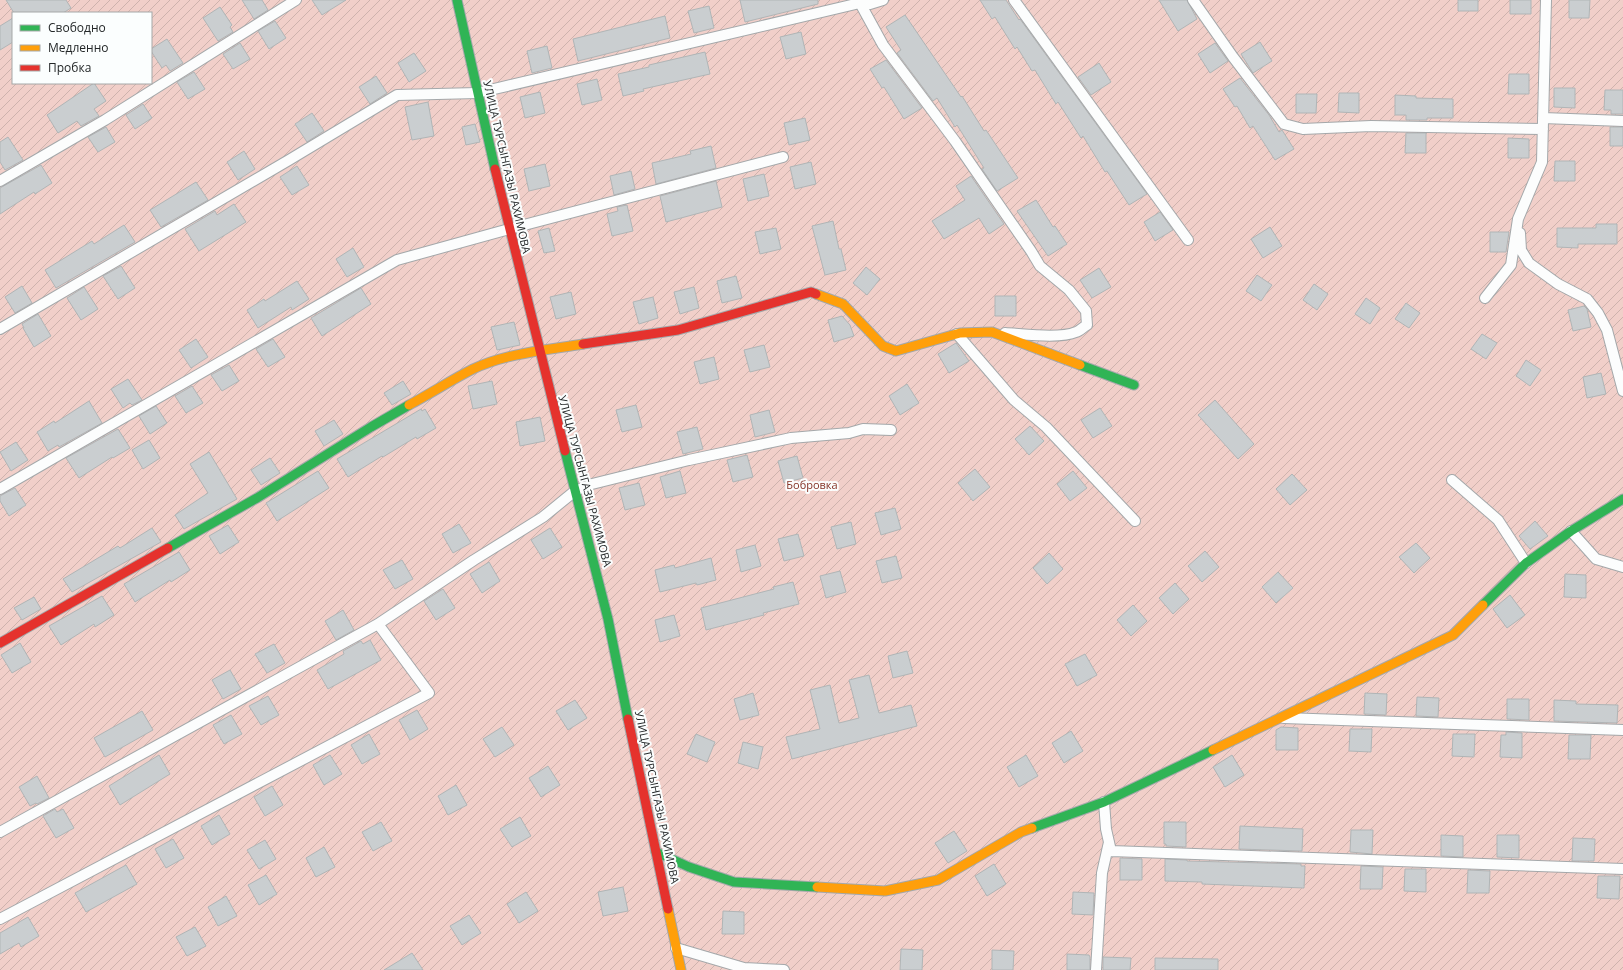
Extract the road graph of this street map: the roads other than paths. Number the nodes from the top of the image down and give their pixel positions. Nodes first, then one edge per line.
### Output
1 (296, 0) edge
2 (457, 0) edge
3 (883, 0) edge
4 (1014, 0) edge
5 (1193, 0) edge
6 (1546, 0) edge
7 (860, 3) junction
8 (477, 94) junction
9 (1543, 118) junction
10 (1623, 121) edge
11 (1543, 129) junction
12 (783, 157) dead end
13 (0, 181) edge
14 (1518, 219) junction
15 (509, 229) junction
16 (1188, 240) dead end
17 (1485, 298) dead end
18 (0, 329) edge
19 (992, 332) junction
20 (957, 334) junction
21 (538, 351) junction
22 (1134, 386) dead end
23 (1623, 392) edge
24 (891, 430) dead end
25 (1452, 480) dead end
26 (0, 489) edge
27 (575, 491) junction
28 (1623, 499) edge
29 (1135, 521) dead end
30 (1571, 531) junction
31 (1526, 564) junction
32 (1623, 568) edge
33 (378, 624) junction
34 (0, 643) edge
35 (1280, 717) junction
36 (1623, 730) edge
37 (1104, 802) junction
38 (0, 832) edge
39 (1109, 842) junction
40 (656, 852) junction
41 (1623, 869) edge
42 (0, 919) edge
43 (676, 948) junction
44 (680, 970) edge
45 (784, 970) edge
46 (1096, 970) edge

1 - 13 street
2 - 8 street, УЛИЦА ТУРСЫНГАЗЫ РАХИМОВА
3 - 7 street
4 - 16 street
5 - 11 street
6 - 9 street
7 - 8 street
7 - 19 street
8 - 15 street, УЛИЦА ТУРСЫНГАЗЫ РАХИМОВА
8 - 18 street
9 - 10 street
9 - 11 street
11 - 14 street
12 - 15 street
14 - 17 street
14 - 23 street
15 - 21 street, УЛИЦА ТУРСЫНГАЗЫ РАХИМОВА
15 - 26 street
19 - 20 street
19 - 22 street
20 - 21 street
20 - 29 street
21 - 27 street, УЛИЦА ТУРСЫНГАЗЫ РАХИМОВА
21 - 34 street
24 - 27 street
25 - 31 street
27 - 33 street
27 - 40 street, УЛИЦА ТУРСЫНГАЗЫ РАХИМОВА
28 - 30 street
30 - 31 street
30 - 32 street
31 - 35 street
33 - 38 street
33 - 42 street
35 - 36 street
35 - 37 street
37 - 39 street
37 - 40 street
39 - 41 street
39 - 46 street
40 - 43 street, УЛИЦА ТУРСЫНГАЗЫ РАХИМОВА
43 - 44 street, УЛИЦА ТУРСЫНГАЗЫ РАХИМОВА
43 - 45 street

